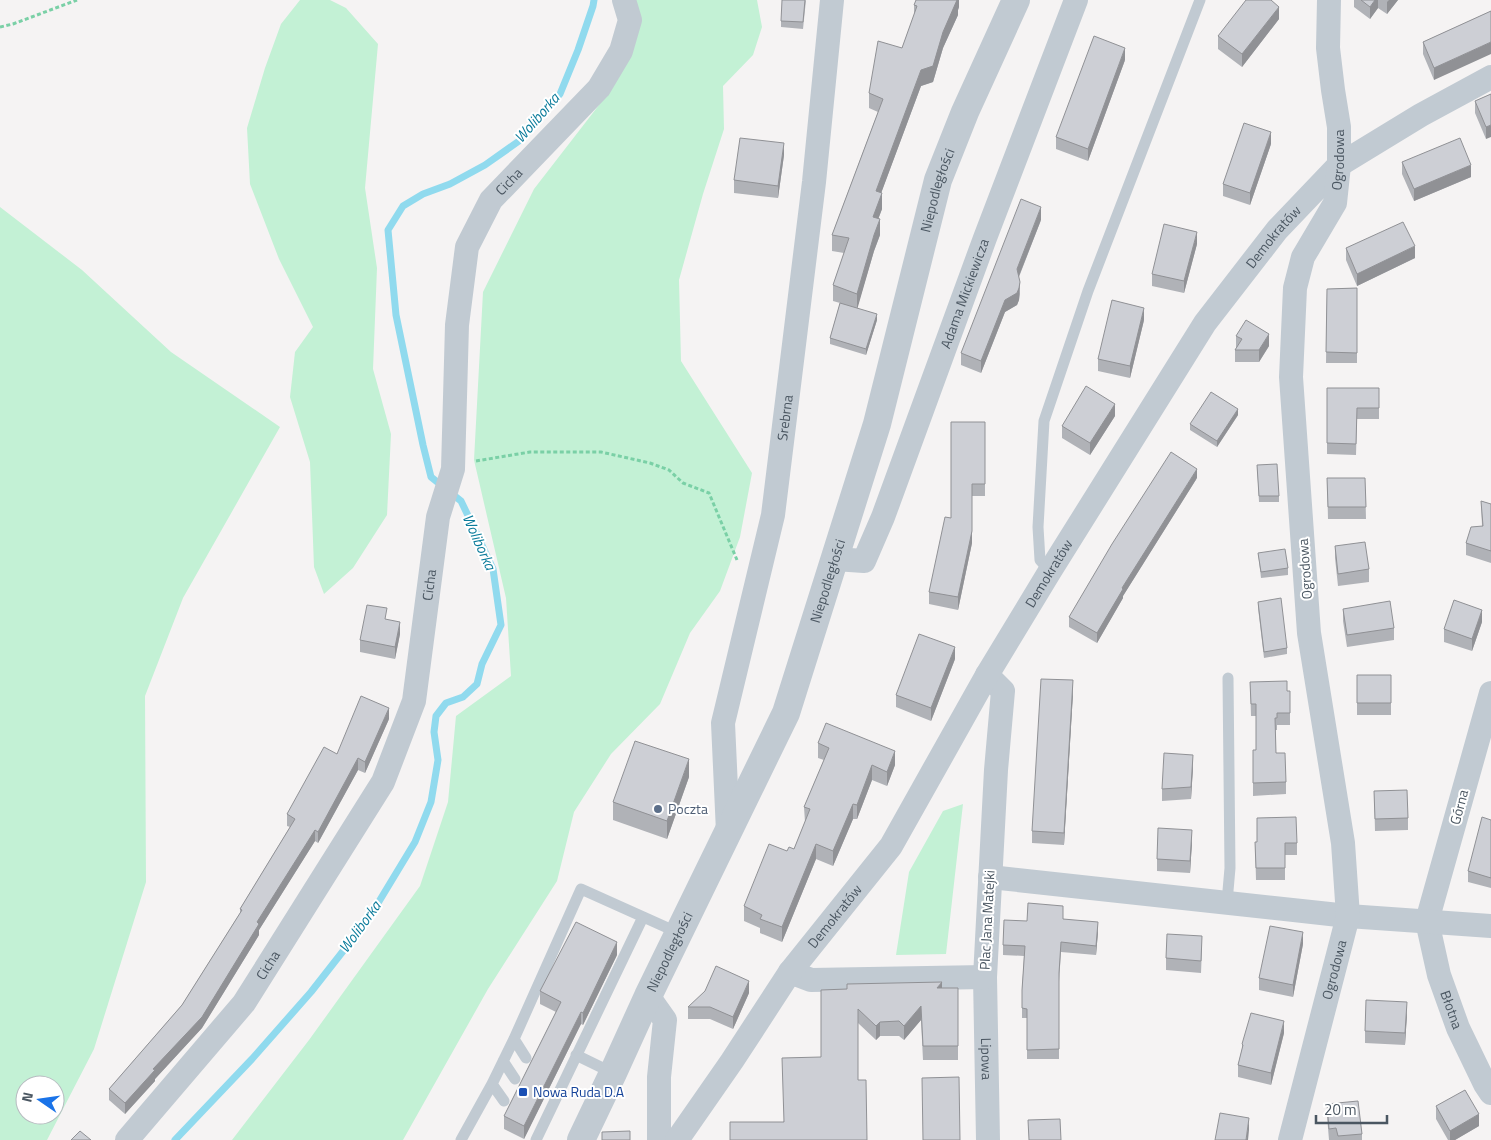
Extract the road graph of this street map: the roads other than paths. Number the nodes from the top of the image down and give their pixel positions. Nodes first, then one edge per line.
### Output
1 (624, 0) edge
2 (832, 0) edge
3 (1016, 0) edge
4 (1076, 0) edge
5 (1200, 0) edge
6 (1329, 0) edge
7 (1491, 77) edge
8 (1340, 165) junction
9 (835, 559) junction
10 (1050, 571) junction
11 (987, 675) junction
12 (1228, 678) dead end
13 (1491, 693) edge
14 (728, 832) junction
15 (990, 877) junction
16 (1227, 902) junction
17 (1348, 916) junction
18 (643, 917) junction
19 (1427, 921) junction
20 (1491, 926) edge
21 (679, 933) junction
22 (790, 972) junction
23 (984, 977) junction
24 (648, 996) junction
25 (514, 1039) junction
26 (576, 1055) junction
27 (526, 1058) dead end
28 (503, 1061) junction
29 (613, 1073) junction
30 (515, 1079) dead end
31 (492, 1084) junction
32 (1491, 1093) edge
33 (504, 1101) dead end
34 (126, 1140) edge
35 (461, 1140) edge
36 (536, 1140) edge
37 (580, 1140) edge
38 (659, 1140) edge
39 (677, 1140) edge
40 (988, 1140) edge
41 (1290, 1140) edge

1 - 34 street, Cicha
2 - 14 street, Srebrna
3 - 9 street, Niepodległości
4 - 9 street, Adama Mickiewicza
5 - 10 lane
6 - 8 street, Ogrodowa
7 - 8 street, Demokratów
8 - 10 street, Demokratów
8 - 17 street, Ogrodowa
9 - 14 street, Niepodległości
10 - 11 street, Demokratów
11 - 15 street, Plac Jana Matejki
11 - 22 street, Demokratów
12 - 16 lane
13 - 19 street, Górna
14 - 21 street, Niepodległości
15 - 16 street
15 - 23 street, Plac Jana Matejki
16 - 17 street
17 - 19 street
17 - 41 street, Ogrodowa
18 - 21 lane
18 - 25 lane
18 - 26 lane
19 - 20 street
19 - 32 street, Błotna
21 - 24 street, Niepodległości
22 - 23 street, Plac Jana Matejki
22 - 39 street, Demokratów
23 - 40 street, Lipowa
24 - 29 street, Niepodległości
24 - 38 street
25 - 27 lane
25 - 28 lane
26 - 29 lane
26 - 36 lane
28 - 30 lane
28 - 31 lane
29 - 37 street, Niepodległości
31 - 33 lane
31 - 35 lane

